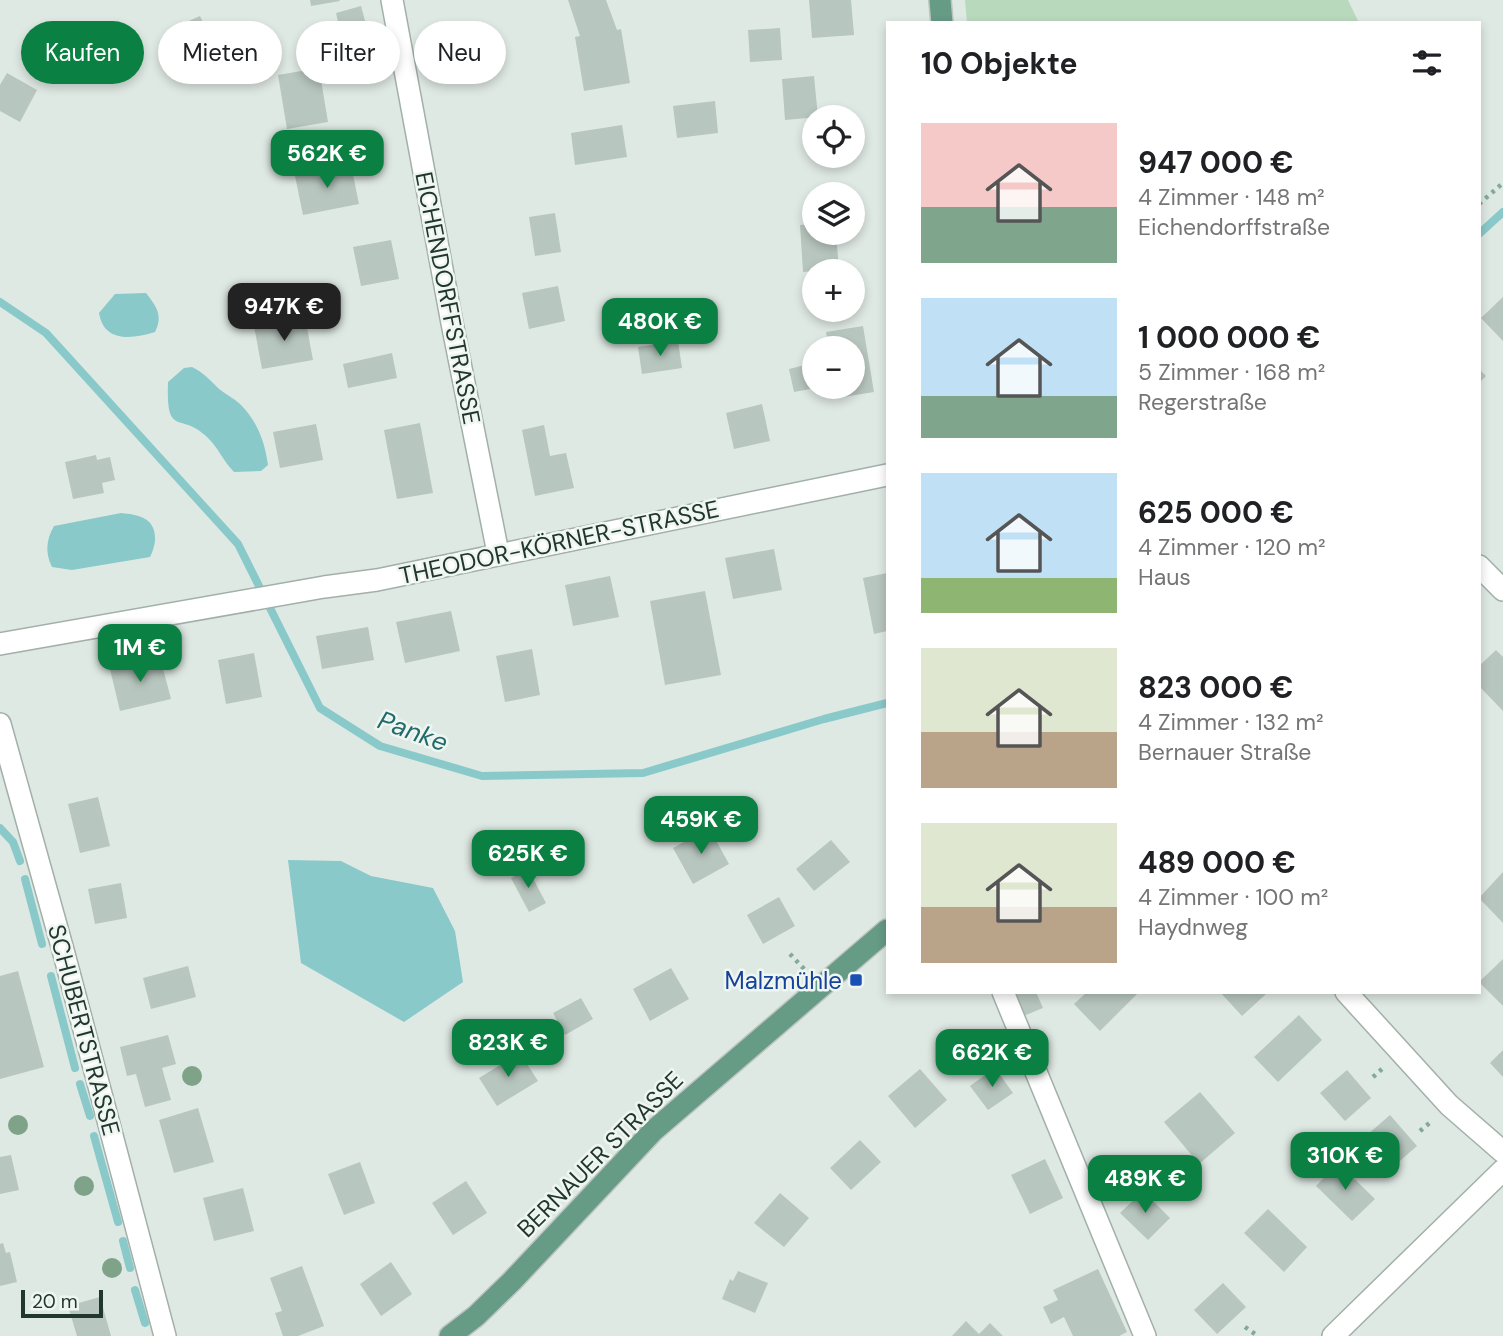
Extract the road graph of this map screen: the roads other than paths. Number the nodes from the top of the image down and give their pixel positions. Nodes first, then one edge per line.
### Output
1 (392, 0) edge
2 (940, 0) edge
3 (942, 21) edge
4 (886, 475) edge
5 (498, 553) junction
6 (1481, 568) edge
7 (1503, 590) edge
8 (0, 644) edge
9 (0, 724) edge
10 (886, 931) edge
11 (1004, 994) edge
12 (1348, 994) edge
13 (1503, 1169) edge
14 (165, 1336) edge
15 (450, 1336) edge
16 (1145, 1336) edge
17 (1333, 1336) edge

1 - 5 street, EICHENDORFFSTRASSE
2 - 3 main road
4 - 5 street, THEODOR-KÖRNER-STRASSE
5 - 8 street, THEODOR-KÖRNER-STRASSE
6 - 7 street
9 - 14 street, SCHUBERTSTRASSE
10 - 15 main road, BERNAUER STRASSE
11 - 16 street
12 - 13 street
13 - 17 street

